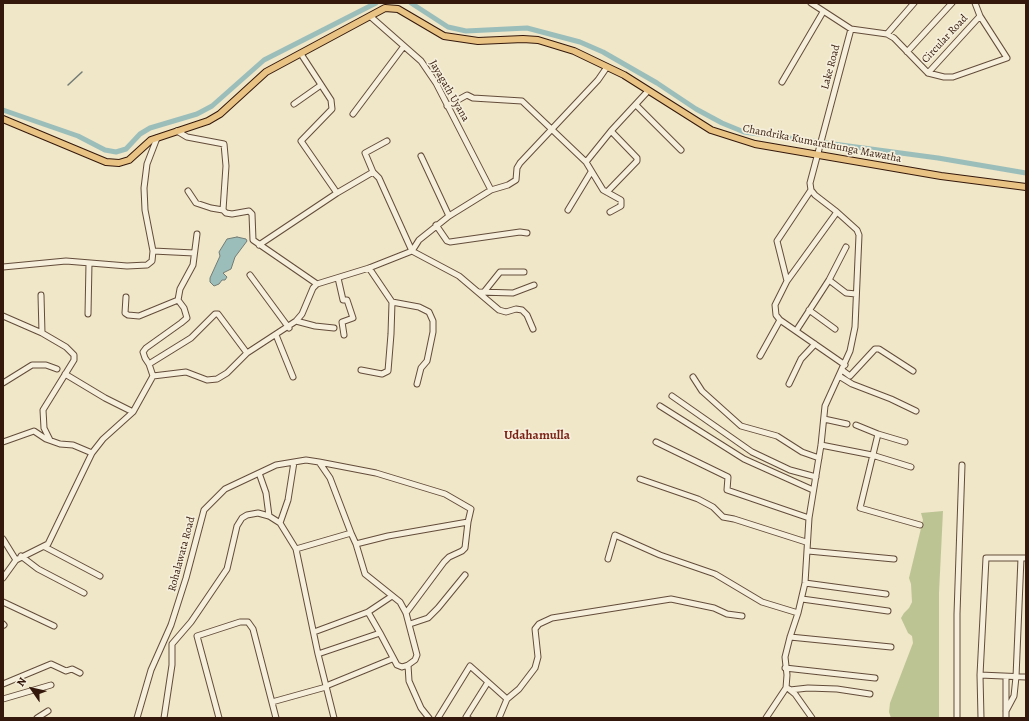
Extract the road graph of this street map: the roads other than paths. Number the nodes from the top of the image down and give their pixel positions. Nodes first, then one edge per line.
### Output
1 (811, 3) edge
2 (914, 3) edge
3 (952, 3) edge
4 (975, 3) edge
5 (823, 12) junction
6 (980, 16) junction
7 (371, 17) junction
8 (851, 29) junction
9 (887, 34) junction
10 (404, 46) junction
11 (907, 52) junction
12 (301, 54) junction
13 (607, 67) junction
14 (928, 73) junction
15 (782, 82) dead end
16 (321, 85) junction
17 (648, 91) junction
18 (294, 104) dead end
19 (636, 105) junction
20 (447, 106) junction
21 (353, 114) dead end
22 (3, 119) edge
23 (551, 130) junction
24 (177, 131) junction
25 (611, 131) junction
26 (157, 138) junction
27 (387, 141) dead end
28 (681, 150) dead end
29 (819, 153) junction
30 (422, 156) dead end
31 (586, 162) junction
32 (373, 172) junction
33 (592, 172) junction
34 (1026, 187) edge
35 (491, 190) junction
36 (810, 190) junction
37 (188, 191) dead end
38 (607, 192) junction
39 (337, 193) junction
40 (223, 210) junction
41 (568, 210) dead end
42 (610, 212) dead end
43 (837, 212) junction
44 (448, 216) junction
45 (436, 225) junction
46 (527, 233) dead end
47 (197, 234) dead end
48 (259, 245) junction
49 (846, 247) dead end
50 (153, 251) junction
51 (412, 251) junction
52 (194, 253) junction
53 (89, 263) junction
54 (3, 267) edge
55 (369, 268) junction
56 (524, 272) dead end
57 (250, 275) dead end
58 (338, 278) junction
59 (829, 280) junction
60 (788, 281) junction
61 (317, 284) junction
62 (534, 285) dead end
63 (482, 292) junction
64 (856, 294) junction
65 (41, 296) dead end
66 (126, 297) dead end
67 (178, 300) junction
68 (392, 302) junction
69 (809, 310) junction
70 (88, 314) dead end
71 (3, 316) edge
72 (780, 320) junction
73 (296, 321) junction
74 (289, 328) junction
75 (334, 328) dead end
76 (533, 329) dead end
77 (835, 329) dead end
78 (796, 331) junction
79 (42, 333) junction
80 (276, 335) junction
81 (344, 335) dead end
82 (815, 344) junction
83 (247, 353) junction
84 (760, 356) dead end
85 (150, 364) junction
86 (843, 367) junction
87 (57, 369) dead end
88 (361, 370) dead end
89 (913, 371) dead end
90 (65, 374) junction
91 (153, 376) junction
92 (839, 376) junction
93 (292, 377) dead end
94 (693, 377) dead end
95 (3, 383) edge
96 (417, 384) dead end
97 (789, 384) dead end
98 (672, 396) dead end
99 (660, 406) dead end
100 (916, 411) dead end
101 (134, 412) junction
102 (824, 420) junction
103 (846, 424) dead end
104 (856, 426) dead end
105 (878, 434) junction
106 (50, 440) junction
107 (3, 442) edge
108 (656, 442) dead end
109 (905, 442) dead end
110 (821, 445) junction
111 (92, 453) junction
112 (872, 455) junction
113 (819, 458) junction
114 (294, 462) junction
115 (319, 462) junction
116 (962, 465) dead end
117 (912, 467) dead end
118 (259, 473) junction
119 (816, 477) junction
120 (640, 479) dead end
121 (813, 490) junction
122 (269, 516) junction
123 (809, 518) junction
124 (468, 522) junction
125 (280, 523) junction
126 (920, 525) dead end
127 (351, 533) junction
128 (3, 539) edge
129 (806, 542) junction
130 (356, 544) junction
131 (45, 547) junction
132 (296, 549) junction
133 (808, 551) junction
134 (21, 556) junction
135 (1024, 558) edge
136 (608, 559) dead end
137 (894, 559) dead end
138 (16, 560) junction
139 (465, 575) dead end
140 (100, 576) dead end
141 (3, 578) edge
142 (805, 583) junction
143 (84, 593) dead end
144 (886, 594) dead end
145 (392, 596) junction
146 (802, 599) junction
147 (3, 602) edge
148 (888, 611) dead end
149 (368, 612) junction
150 (406, 613) junction
151 (798, 613) junction
152 (742, 616) dead end
153 (410, 624) junction
154 (54, 626) dead end
155 (314, 632) junction
156 (380, 633) junction
157 (790, 637) junction
158 (891, 647) dead end
159 (318, 654) junction
160 (392, 659) junction
161 (408, 665) junction
162 (785, 668) junction
163 (80, 673) dead end
164 (980, 675) junction
165 (1006, 677) junction
166 (1016, 677) junction
167 (1026, 677) edge
168 (875, 678) dead end
169 (488, 682) junction
170 (3, 684) edge
171 (51, 685) dead end
172 (326, 686) junction
173 (788, 689) junction
174 (870, 694) dead end
175 (3, 699) edge
176 (507, 699) junction
177 (272, 702) junction
178 (48, 711) dead end
179 (1006, 712) junction
180 (37, 718) edge
181 (137, 718) edge
182 (164, 718) edge
183 (219, 718) edge
184 (276, 718) edge
185 (334, 718) edge
186 (429, 718) edge
187 (438, 718) edge
188 (466, 718) edge
189 (499, 718) edge
190 (766, 718) edge
191 (812, 718) edge
192 (958, 718) edge
193 (981, 718) edge
194 (1006, 718) edge

1 - 5 street
2 - 9 street
3 - 11 street
4 - 6 street, Circular Road
5 - 8 street
5 - 15 street
6 - 14 street, Circular Road
6 - 14 street
7 - 10 street, Jayagath Uyana
7 - 12 main road, Chandrika Kumarathunga Mawatha
7 - 13 main road, Chandrika Kumarathunga Mawatha
8 - 9 street
8 - 29 street, Lake Road
9 - 11 street, Circular Road
10 - 20 street, Jayagath Uyana
10 - 21 street
11 - 14 street, Circular Road
12 - 16 street
12 - 24 main road, Chandrika Kumarathunga Mawatha
13 - 17 main road, Chandrika Kumarathunga Mawatha
13 - 23 street
16 - 18 street
16 - 39 street
17 - 19 street
17 - 29 main road, Chandrika Kumarathunga Mawatha
19 - 25 street
19 - 28 street
20 - 23 street
20 - 35 street, Jayagath Uyana
22 - 26 main road, Chandrika Kumarathunga Mawatha
23 - 31 street
23 - 35 street
24 - 26 main road, Chandrika Kumarathunga Mawatha
24 - 40 street
25 - 31 street
25 - 38 street
26 - 50 street
27 - 32 street
29 - 34 main road, Chandrika Kumarathunga Mawatha
29 - 36 street, Lake Road
30 - 44 street
31 - 33 street
32 - 39 street
32 - 51 street
33 - 38 street
33 - 41 street
35 - 44 street
36 - 43 street
36 - 60 street
37 - 40 street
38 - 42 street
39 - 48 street
40 - 48 street
43 - 60 street
43 - 64 street
44 - 45 street
45 - 46 street
45 - 51 street
47 - 52 street
48 - 61 street
49 - 59 street
50 - 52 street
50 - 53 street
51 - 55 street
51 - 63 street
52 - 67 street
53 - 54 street
53 - 70 street
55 - 58 street
55 - 68 street
56 - 63 street
57 - 74 street
58 - 61 street
58 - 81 street
59 - 64 street
59 - 69 street
60 - 72 street
61 - 73 street
62 - 63 street
63 - 76 street
64 - 86 street
65 - 79 street
66 - 67 street
67 - 85 street
68 - 88 street
68 - 96 street
69 - 77 street
69 - 78 street
71 - 79 street
72 - 78 street
72 - 84 street
73 - 74 street
73 - 75 street
74 - 80 street
78 - 82 street
79 - 90 street
80 - 83 street
80 - 93 street
82 - 86 street
82 - 97 street
83 - 85 street
83 - 91 street
85 - 91 street
86 - 89 street
86 - 92 street
87 - 95 street
90 - 101 street
90 - 106 street
91 - 101 street
92 - 100 street
92 - 102 street
94 - 113 street
98 - 119 street
99 - 121 street
101 - 111 street
102 - 103 street
102 - 110 street
104 - 105 street
105 - 109 street
105 - 112 street
106 - 107 street
106 - 111 street
108 - 123 street
110 - 112 street
110 - 113 street
111 - 131 street
112 - 117 street
112 - 126 street
113 - 119 street
114 - 115 street, Rohalawata Road
114 - 118 street, Rohalawata Road
114 - 125 street
115 - 124 street, Rohalawata Road
115 - 127 street
116 - 192 street
118 - 122 street
118 - 181 street, Rohalawata Road
119 - 121 street
120 - 129 street
121 - 123 street
122 - 125 street
122 - 182 street
123 - 129 street
124 - 130 street
124 - 150 street
125 - 132 street
127 - 130 street
127 - 132 street
128 - 138 street
129 - 133 street
130 - 145 street
131 - 134 street
131 - 140 street
132 - 155 street
133 - 137 street
133 - 142 street
134 - 138 street
134 - 143 street
135 - 164 street
135 - 166 street
136 - 151 street
138 - 141 street
139 - 153 street
142 - 144 street
142 - 146 street
145 - 149 street
145 - 150 street
146 - 148 street
146 - 151 street
147 - 154 street
149 - 155 street
149 - 156 street
150 - 153 street
151 - 157 street
152 - 176 street
153 - 161 street
155 - 159 street
156 - 159 street
156 - 160 street
157 - 158 street
157 - 162 street
159 - 172 street
160 - 161 street
160 - 172 street
161 - 186 street
162 - 168 street
162 - 173 street
163 - 170 street
164 - 165 street
164 - 193 street
165 - 166 street
165 - 179 street
166 - 167 street
166 - 179 street
169 - 176 street
169 - 187 street
169 - 188 street
171 - 175 street
172 - 177 street
172 - 185 street
173 - 174 street
173 - 190 street
173 - 191 street
176 - 189 street
177 - 183 street
177 - 184 street
178 - 180 street
179 - 194 street

